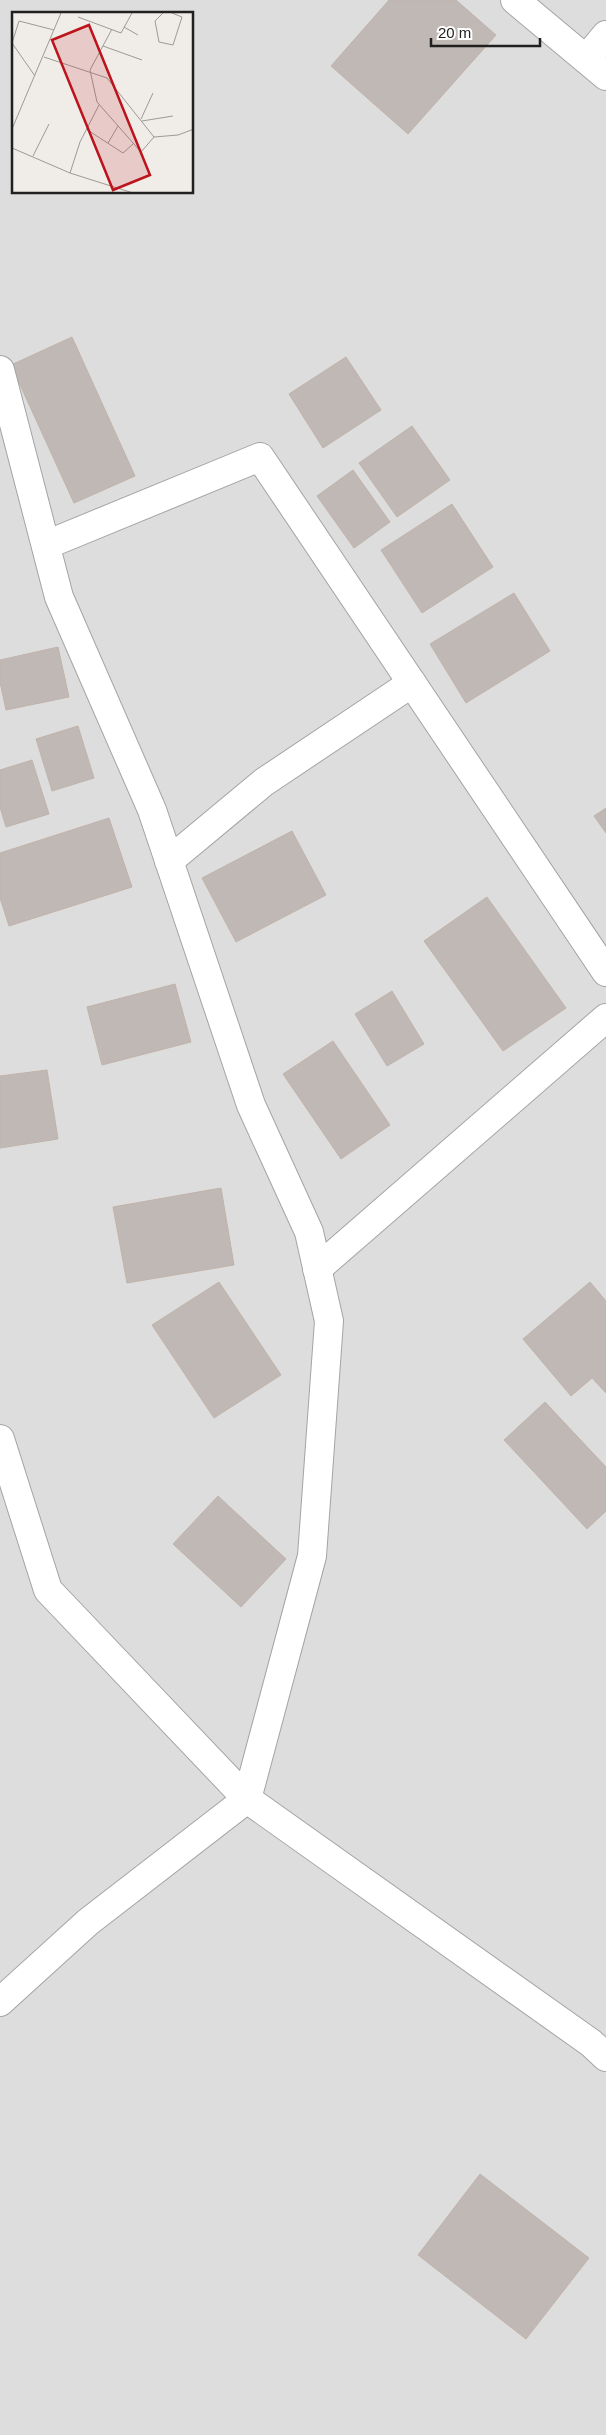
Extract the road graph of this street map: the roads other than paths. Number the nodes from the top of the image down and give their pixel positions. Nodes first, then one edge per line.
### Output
1 (515, 0) edge
2 (606, 34) edge
3 (596, 68) edge
4 (0, 370) edge
5 (46, 545) junction
6 (412, 683) junction
7 (169, 861) junction
8 (606, 972) edge
9 (606, 1018) edge
10 (317, 1269) junction
11 (0, 1439) edge
12 (247, 1799) junction
13 (0, 2002) edge
14 (606, 2057) edge

1 - 3 street
2 - 3 street
4 - 5 street
5 - 6 street
5 - 7 street
6 - 7 street
6 - 8 street
7 - 10 street
9 - 10 street
10 - 12 street
11 - 12 street
12 - 13 street
12 - 14 street

